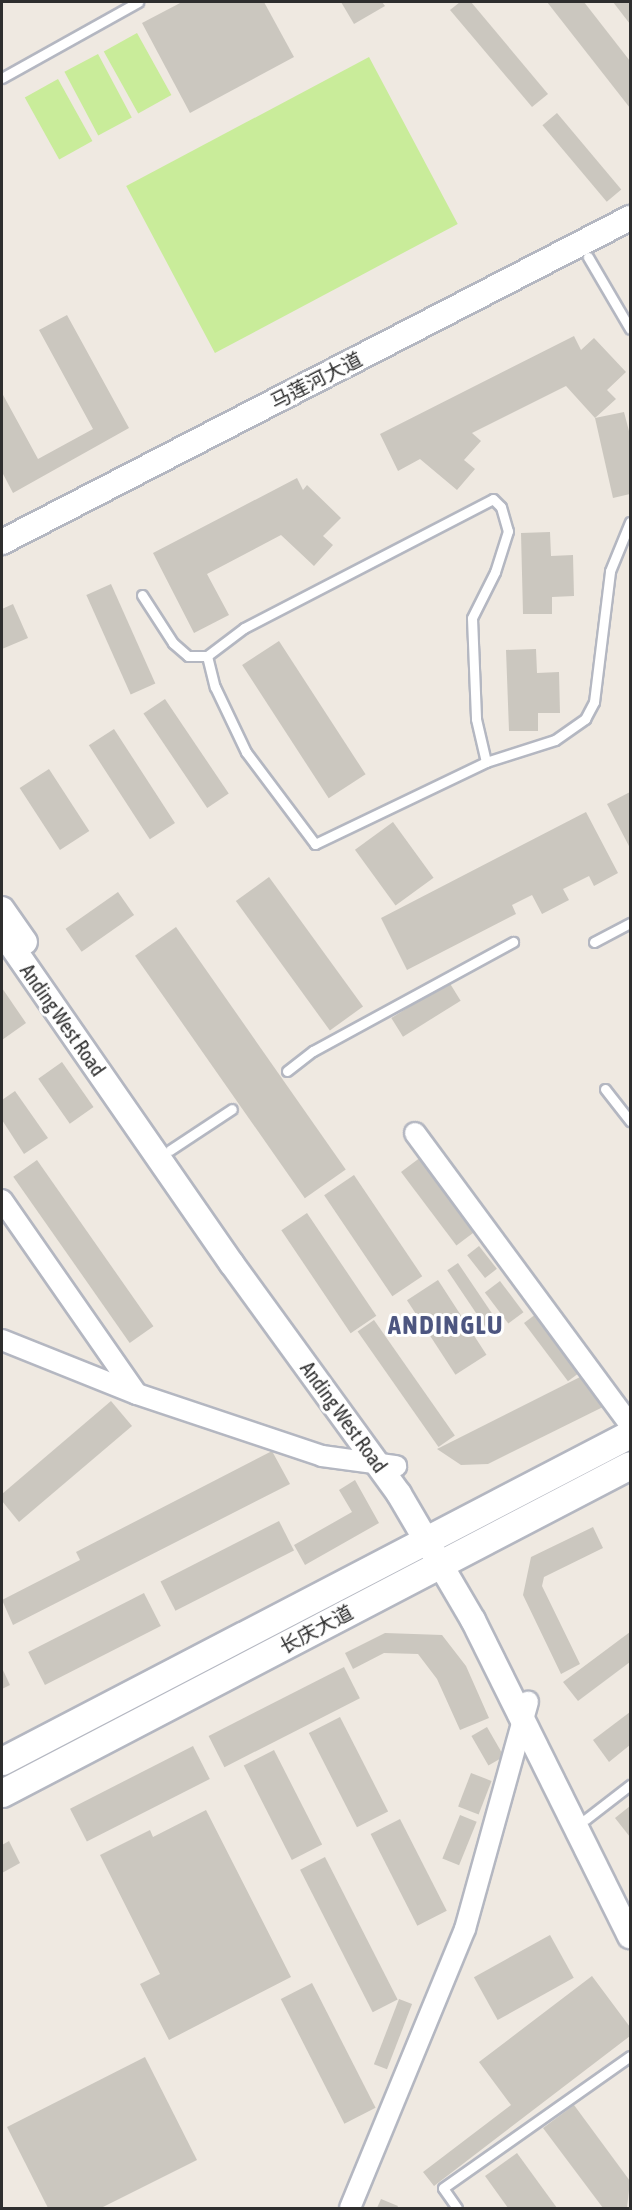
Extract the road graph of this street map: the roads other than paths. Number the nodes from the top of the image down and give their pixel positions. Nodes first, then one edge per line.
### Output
1 (138, 2) edge
2 (2, 78) edge
3 (630, 218) edge
4 (630, 235) edge
5 (588, 256) junction
6 (630, 328) edge
7 (630, 522) edge
8 (2, 542) edge
9 (2, 559) edge
10 (142, 595) dead end
11 (207, 656) junction
12 (486, 762) junction
13 (2, 909) edge
14 (630, 923) edge
15 (2, 932) edge
16 (513, 942) dead end
17 (594, 942) dead end
18 (288, 1071) dead end
19 (605, 1089) dead end
20 (232, 1109) dead end
21 (630, 1121) edge
22 (415, 1133) dead end
23 (170, 1150) junction
24 (2, 1200) edge
25 (2, 1340) edge
26 (137, 1394) junction
27 (630, 1425) edge
28 (630, 1434) edge
29 (387, 1465) junction
30 (630, 1465) edge
31 (433, 1537) junction
32 (447, 1561) junction
33 (526, 1712) junction
34 (2, 1761) edge
35 (630, 1785) edge
36 (2, 1793) edge
37 (586, 1820) junction
38 (630, 1907) edge
39 (630, 1936) edge
40 (630, 2056) edge
41 (350, 2208) edge
42 (457, 2208) edge

1 - 2 lane
3 - 8 street, 马莲河大道
4 - 5 street, 马莲河大道
5 - 6 lane
5 - 9 street, 马莲河大道
7 - 12 lane
10 - 11 lane
11 - 12 lane
11 - 12 lane
13 - 23 street, Anding West Road
14 - 17 lane
15 - 29 street, Anding West Road
16 - 18 lane
19 - 21 lane
20 - 23 lane
22 - 27 street
23 - 29 street, Anding West Road
24 - 26 street
25 - 26 street
26 - 29 street
28 - 31 main road, 长庆大道
29 - 31 street, Anding West Road
30 - 32 main road, 长庆大道
31 - 32 street, Anding West Road
31 - 34 main road, 长庆大道
32 - 33 street, Anding West Road
32 - 36 main road, 长庆大道
33 - 37 street, Anding West Road
33 - 39 street, Anding West Road
33 - 41 street
35 - 37 lane
37 - 38 street, Anding West Road
40 - 42 lane

